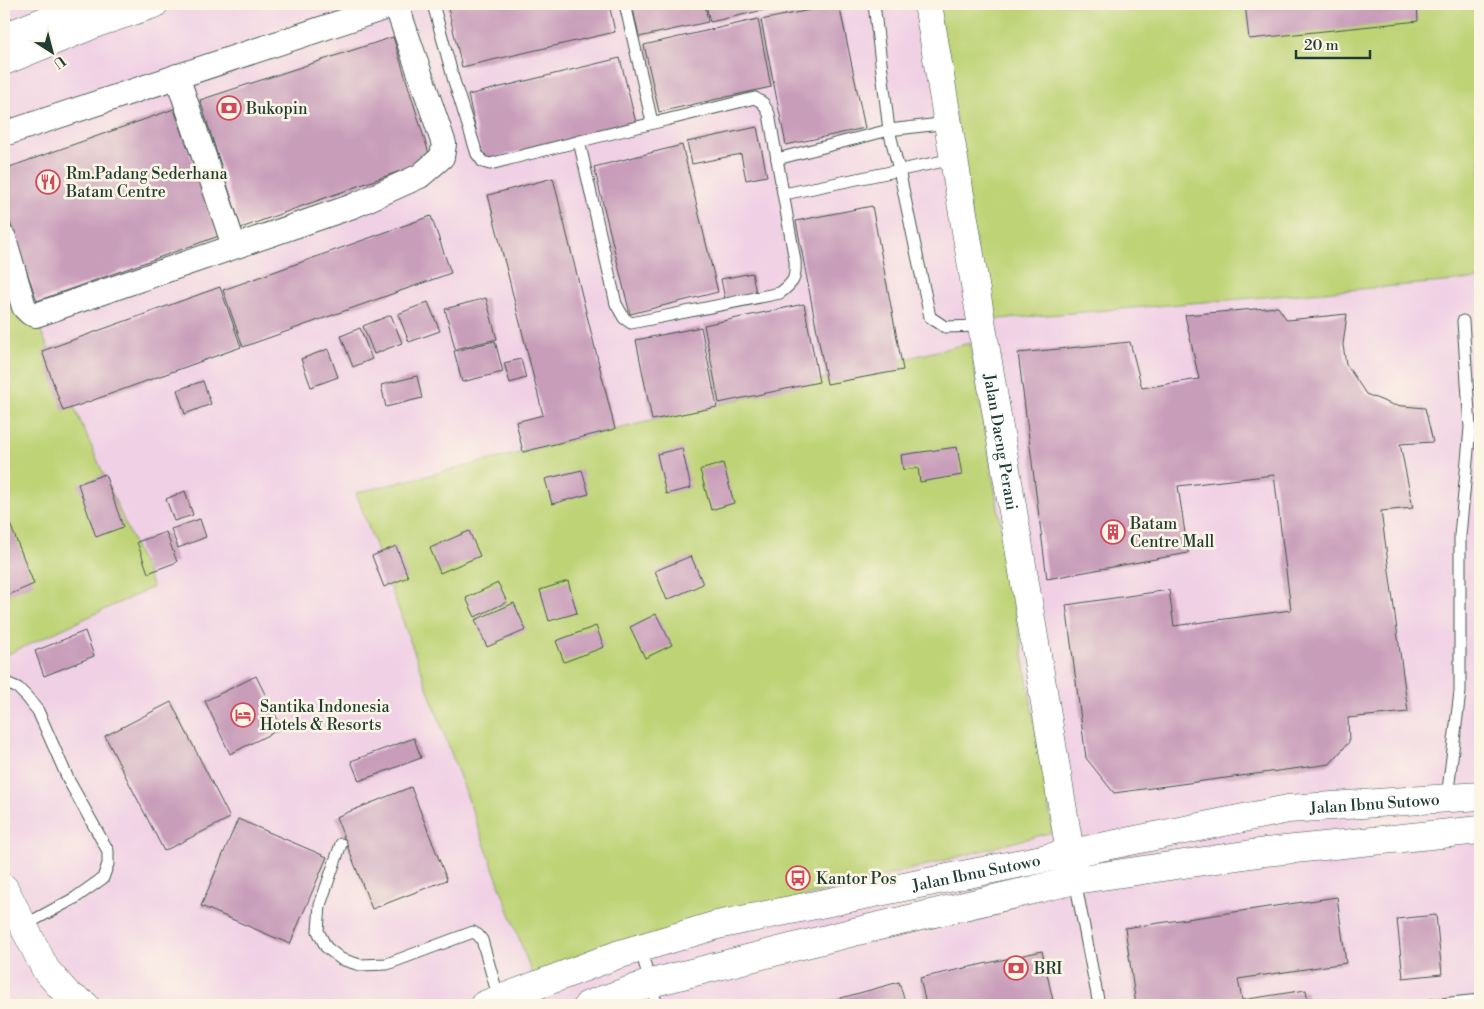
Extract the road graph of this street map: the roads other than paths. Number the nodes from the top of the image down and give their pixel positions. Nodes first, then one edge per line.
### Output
1 (88, 4) edge
2 (154, 4) edge
3 (396, 4) edge
4 (433, 4) edge
5 (625, 4) edge
6 (874, 4) edge
7 (928, 4) edge
8 (4, 37) edge
9 (4, 61) edge
10 (177, 76) junction
11 (652, 122) junction
12 (948, 123) junction
13 (889, 130) junction
14 (4, 134) edge
15 (579, 141) junction
16 (777, 159) junction
17 (954, 159) junction
18 (899, 170) junction
19 (784, 194) junction
20 (4, 238) edge
21 (234, 246) junction
22 (1463, 321) dead end
23 (982, 326) junction
24 (4, 682) edge
25 (1480, 796) edge
26 (1447, 798) junction
27 (1480, 830) edge
28 (341, 844) dead end
29 (1070, 852) junction
30 (1075, 880) junction
31 (4, 888) edge
32 (23, 926) junction
33 (640, 948) junction
34 (654, 994) edge
35 (506, 1000) edge
36 (1480, 1000) edge
37 (86, 1005) edge
38 (588, 1005) edge
39 (1099, 1005) edge
40 (1432, 1005) edge

1 - 8 main road
2 - 9 main road
3 - 10 street
3 - 21 street
4 - 15 lane
5 - 11 lane
6 - 13 lane
7 - 12 main road, Jalan Daeng Perani
10 - 14 street
10 - 21 street
11 - 15 lane
11 - 16 lane
12 - 13 lane
12 - 17 main road, Jalan Daeng Perani
13 - 16 lane
13 - 18 lane
15 - 19 lane
16 - 19 lane
17 - 18 lane
17 - 23 main road, Jalan Daeng Perani
18 - 19 lane
18 - 23 lane
20 - 21 street
22 - 26 lane
23 - 29 main road, Jalan Daeng Perani
24 - 32 lane
25 - 26 main road, Jalan Ibnu Sutowo
26 - 29 main road, Jalan Ibnu Sutowo
27 - 30 main road, Jalan Ibnu Sutowo
28 - 35 lane
29 - 30 main road, Jalan Daeng Perani
29 - 33 main road, Jalan Ibnu Sutowo
30 - 34 main road, Jalan Ibnu Sutowo
30 - 39 lane
31 - 32 main road
32 - 37 main road
33 - 34 lane
33 - 35 main road, Jalan Ibnu Sutowo
34 - 38 main road, Jalan Ibnu Sutowo
36 - 40 lane

